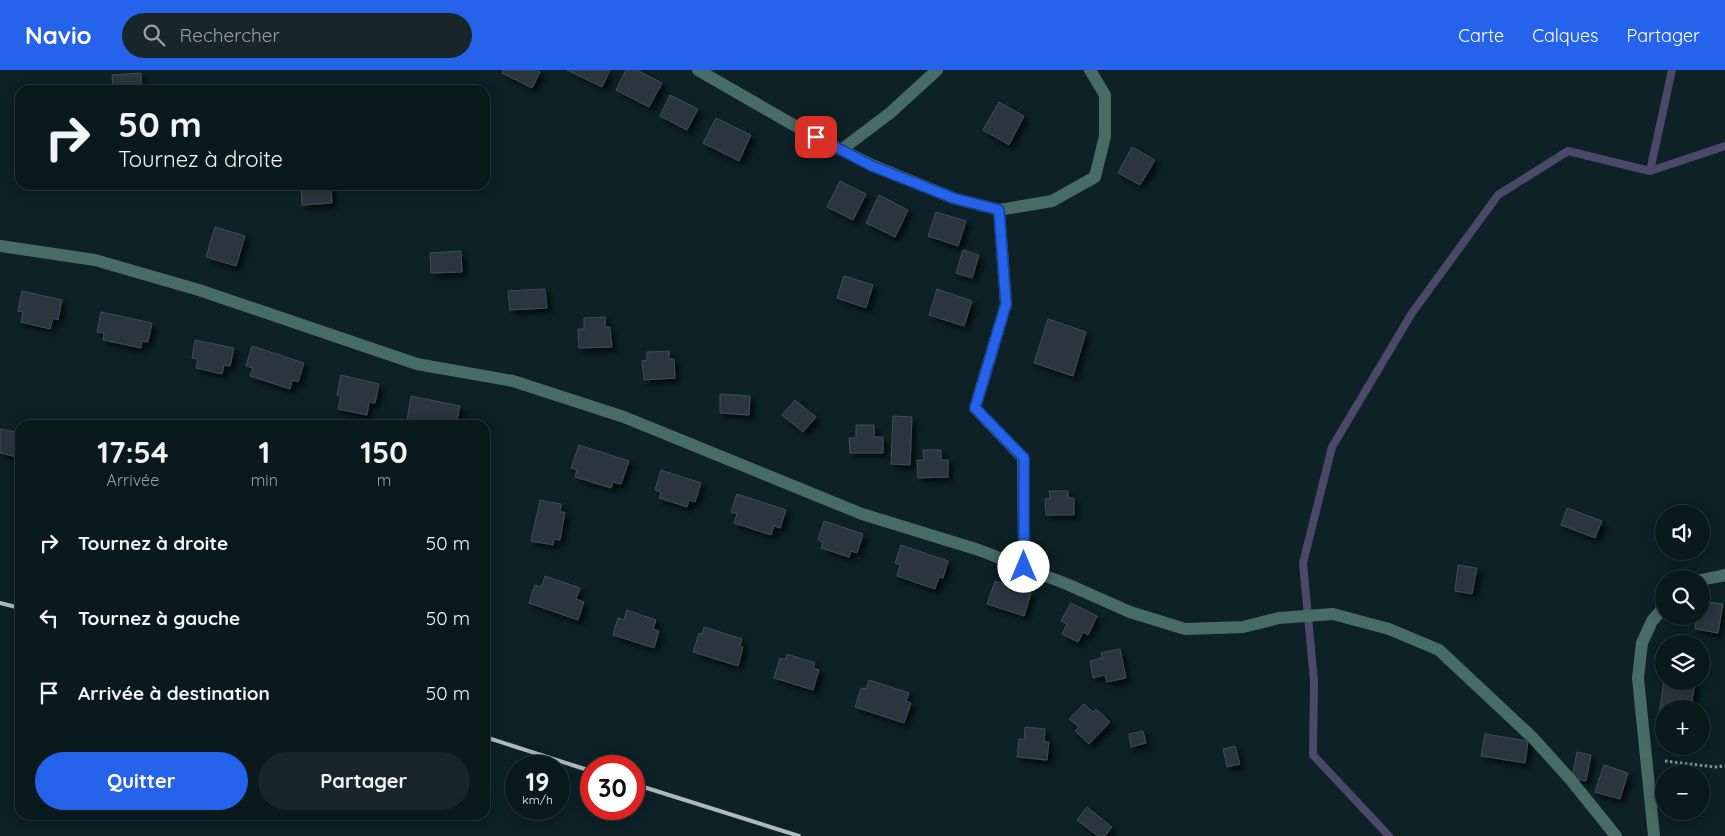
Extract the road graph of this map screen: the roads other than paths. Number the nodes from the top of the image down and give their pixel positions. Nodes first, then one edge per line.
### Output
1 (698, 70) edge
2 (937, 70) edge
3 (1090, 70) edge
4 (841, 150) junction
5 (999, 210) junction
6 (0, 246) edge
7 (1024, 567) junction
8 (1725, 575) edge
9 (1710, 578) edge
10 (1655, 618) edge
11 (1616, 836) edge
12 (1654, 836) edge

1 - 4 street
2 - 4 street
3 - 5 street
4 - 5 street
5 - 7 street
6 - 7 street
7 - 11 street
8 - 9 street
10 - 12 street

